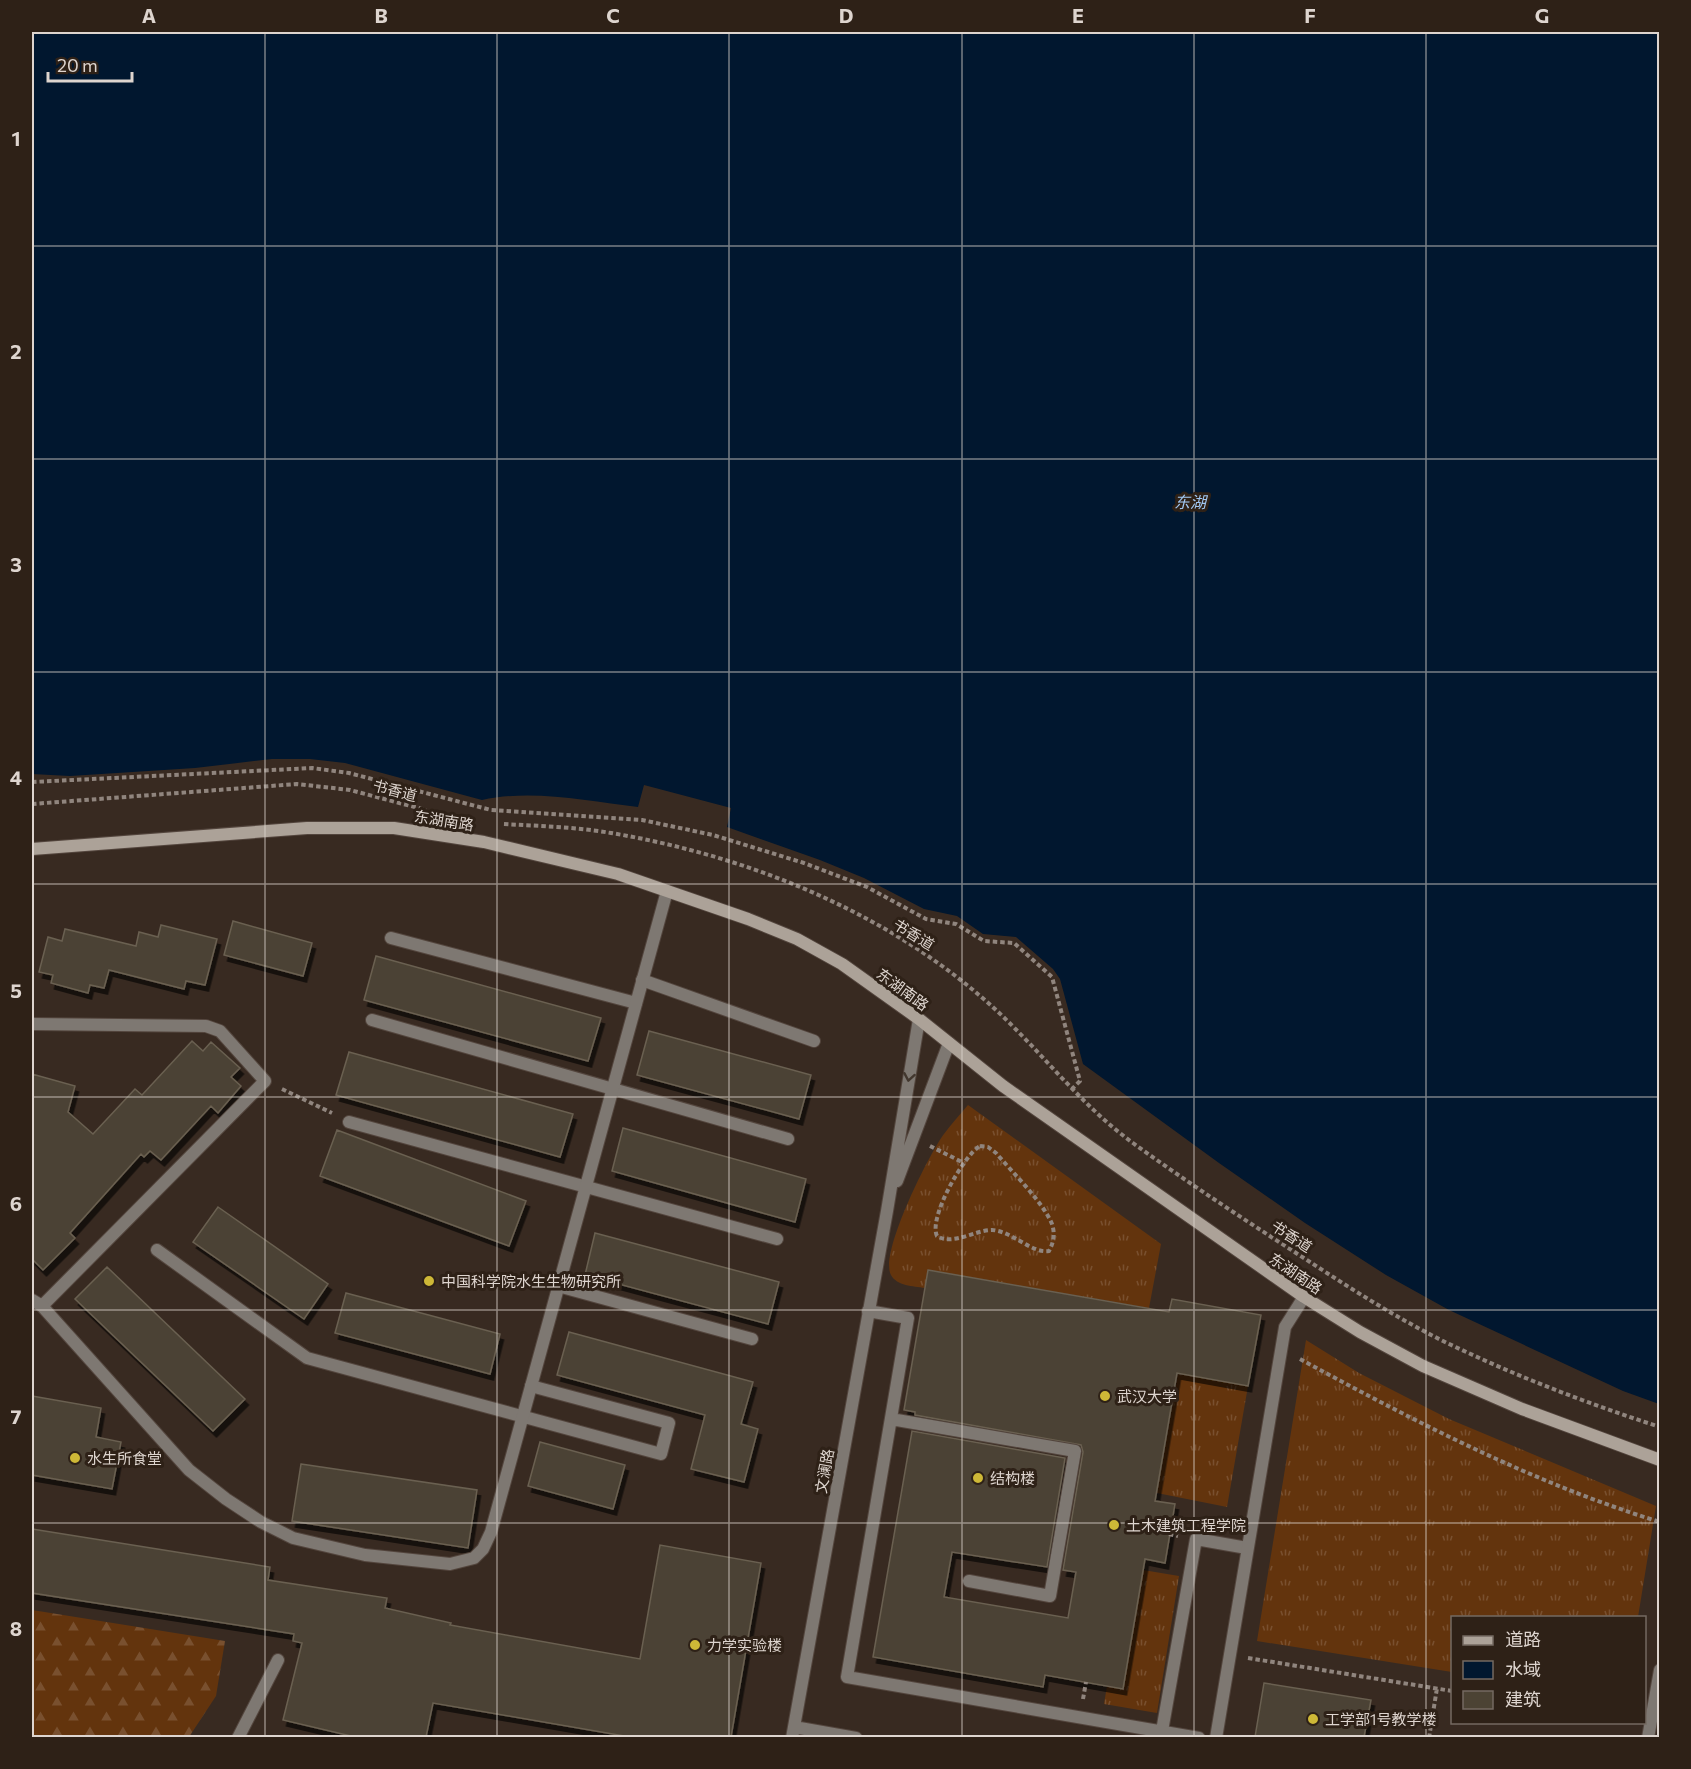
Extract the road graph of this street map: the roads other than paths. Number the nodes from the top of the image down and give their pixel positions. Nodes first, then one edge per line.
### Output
1 (32, 849) edge
2 (668, 891) junction
3 (391, 938) dead end
4 (642, 980) junction
5 (636, 1003) junction
6 (919, 1019) junction
7 (372, 1020) dead end
8 (32, 1024) edge
9 (814, 1041) dead end
10 (949, 1043) junction
11 (612, 1089) junction
12 (350, 1122) road end
13 (788, 1139) dead end
14 (585, 1186) junction
15 (887, 1211) junction
16 (777, 1239) dead end
17 (157, 1250) dead end
18 (558, 1286) junction
19 (1304, 1297) junction
20 (37, 1303) edge
21 (868, 1311) junction
22 (752, 1339) dead end
23 (531, 1386) junction
24 (522, 1416) junction
25 (891, 1419) junction
26 (1659, 1460) edge
27 (1247, 1548) junction
28 (969, 1581) dead end
29 (278, 1660) dead end
30 (1659, 1670) edge
31 (1162, 1731) junction
32 (793, 1732) edge
33 (1134, 1732) edge
34 (238, 1737) edge
35 (856, 1737) edge
36 (1200, 1737) edge
37 (1216, 1737) edge
38 (1648, 1737) edge

1 - 2 street, 东湖南路
2 - 4 street
2 - 6 street, 东湖南路
3 - 5 street
4 - 5 street
4 - 9 street
5 - 11 street
6 - 10 street, 东湖南路
6 -> 15 street, 文澜路
7 - 11 street
8 - 20 street
10 - 15 street, 文澜路
10 - 19 street, 东湖南路
11 - 13 street
11 - 14 street
12 - 14 street
14 - 16 street
14 - 18 street
15 - 21 street, 文澜路
17 - 24 street
18 - 22 street
18 - 23 street
19 - 26 street, 东湖南路
19 - 27 street
20 - 24 street
21 - 25 street
21 - 32 street, 文澜路
23 - 24 street
23 - 24 street
25 - 28 street
25 - 33 street
27 - 31 street
27 - 37 street
29 - 34 street
30 - 38 street
31 - 33 street
31 - 36 street
32 - 35 street

